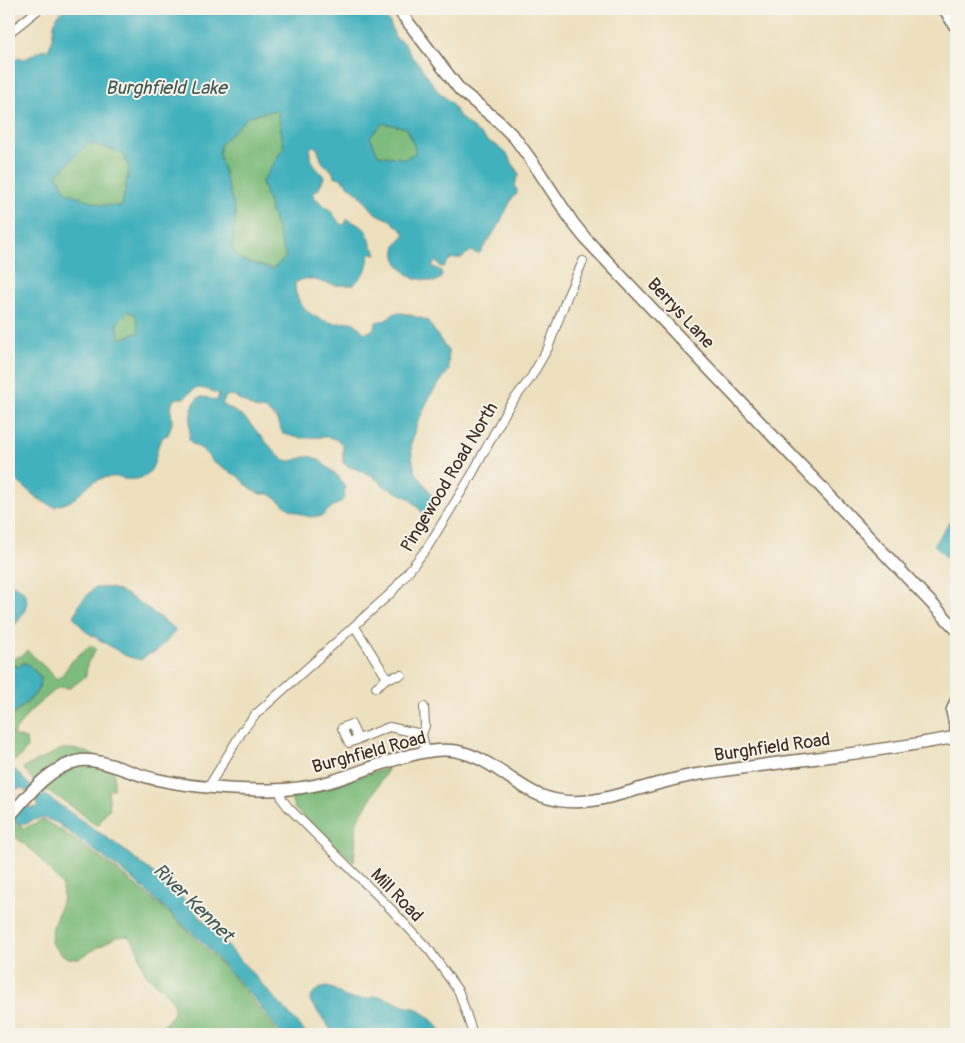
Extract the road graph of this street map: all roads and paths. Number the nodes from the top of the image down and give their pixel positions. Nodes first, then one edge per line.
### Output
1 (39, 9) edge
2 (398, 9) edge
3 (947, 9) edge
4 (956, 24) edge
5 (9, 33) edge
6 (583, 266) dead end
7 (355, 627) junction
8 (956, 629) edge
9 (401, 675) dead end
10 (387, 678) junction
11 (376, 687) dead end
12 (956, 701) edge
13 (424, 706) dead end
14 (956, 729) edge
15 (422, 734) junction
16 (956, 737) edge
17 (358, 740) dead end
18 (426, 752) junction
19 (209, 786) junction
20 (280, 790) junction
21 (9, 817) edge
22 (473, 1034) edge

1 - 5 street
2 - 8 street, Berrys Lane
3 - 4 highway
6 - 7 street, Pingewood Road North
7 - 10 street
7 - 19 street, Pingewood Road North
9 - 10 street
10 - 11 street
12 - 14 street
13 - 15 street
15 - 17 street
15 - 18 street
16 - 18 street, Burghfield Road
18 - 20 street, Burghfield Road
19 - 20 street, Burghfield Road
19 - 21 street, Burghfield Road
20 - 22 street, Mill Road

